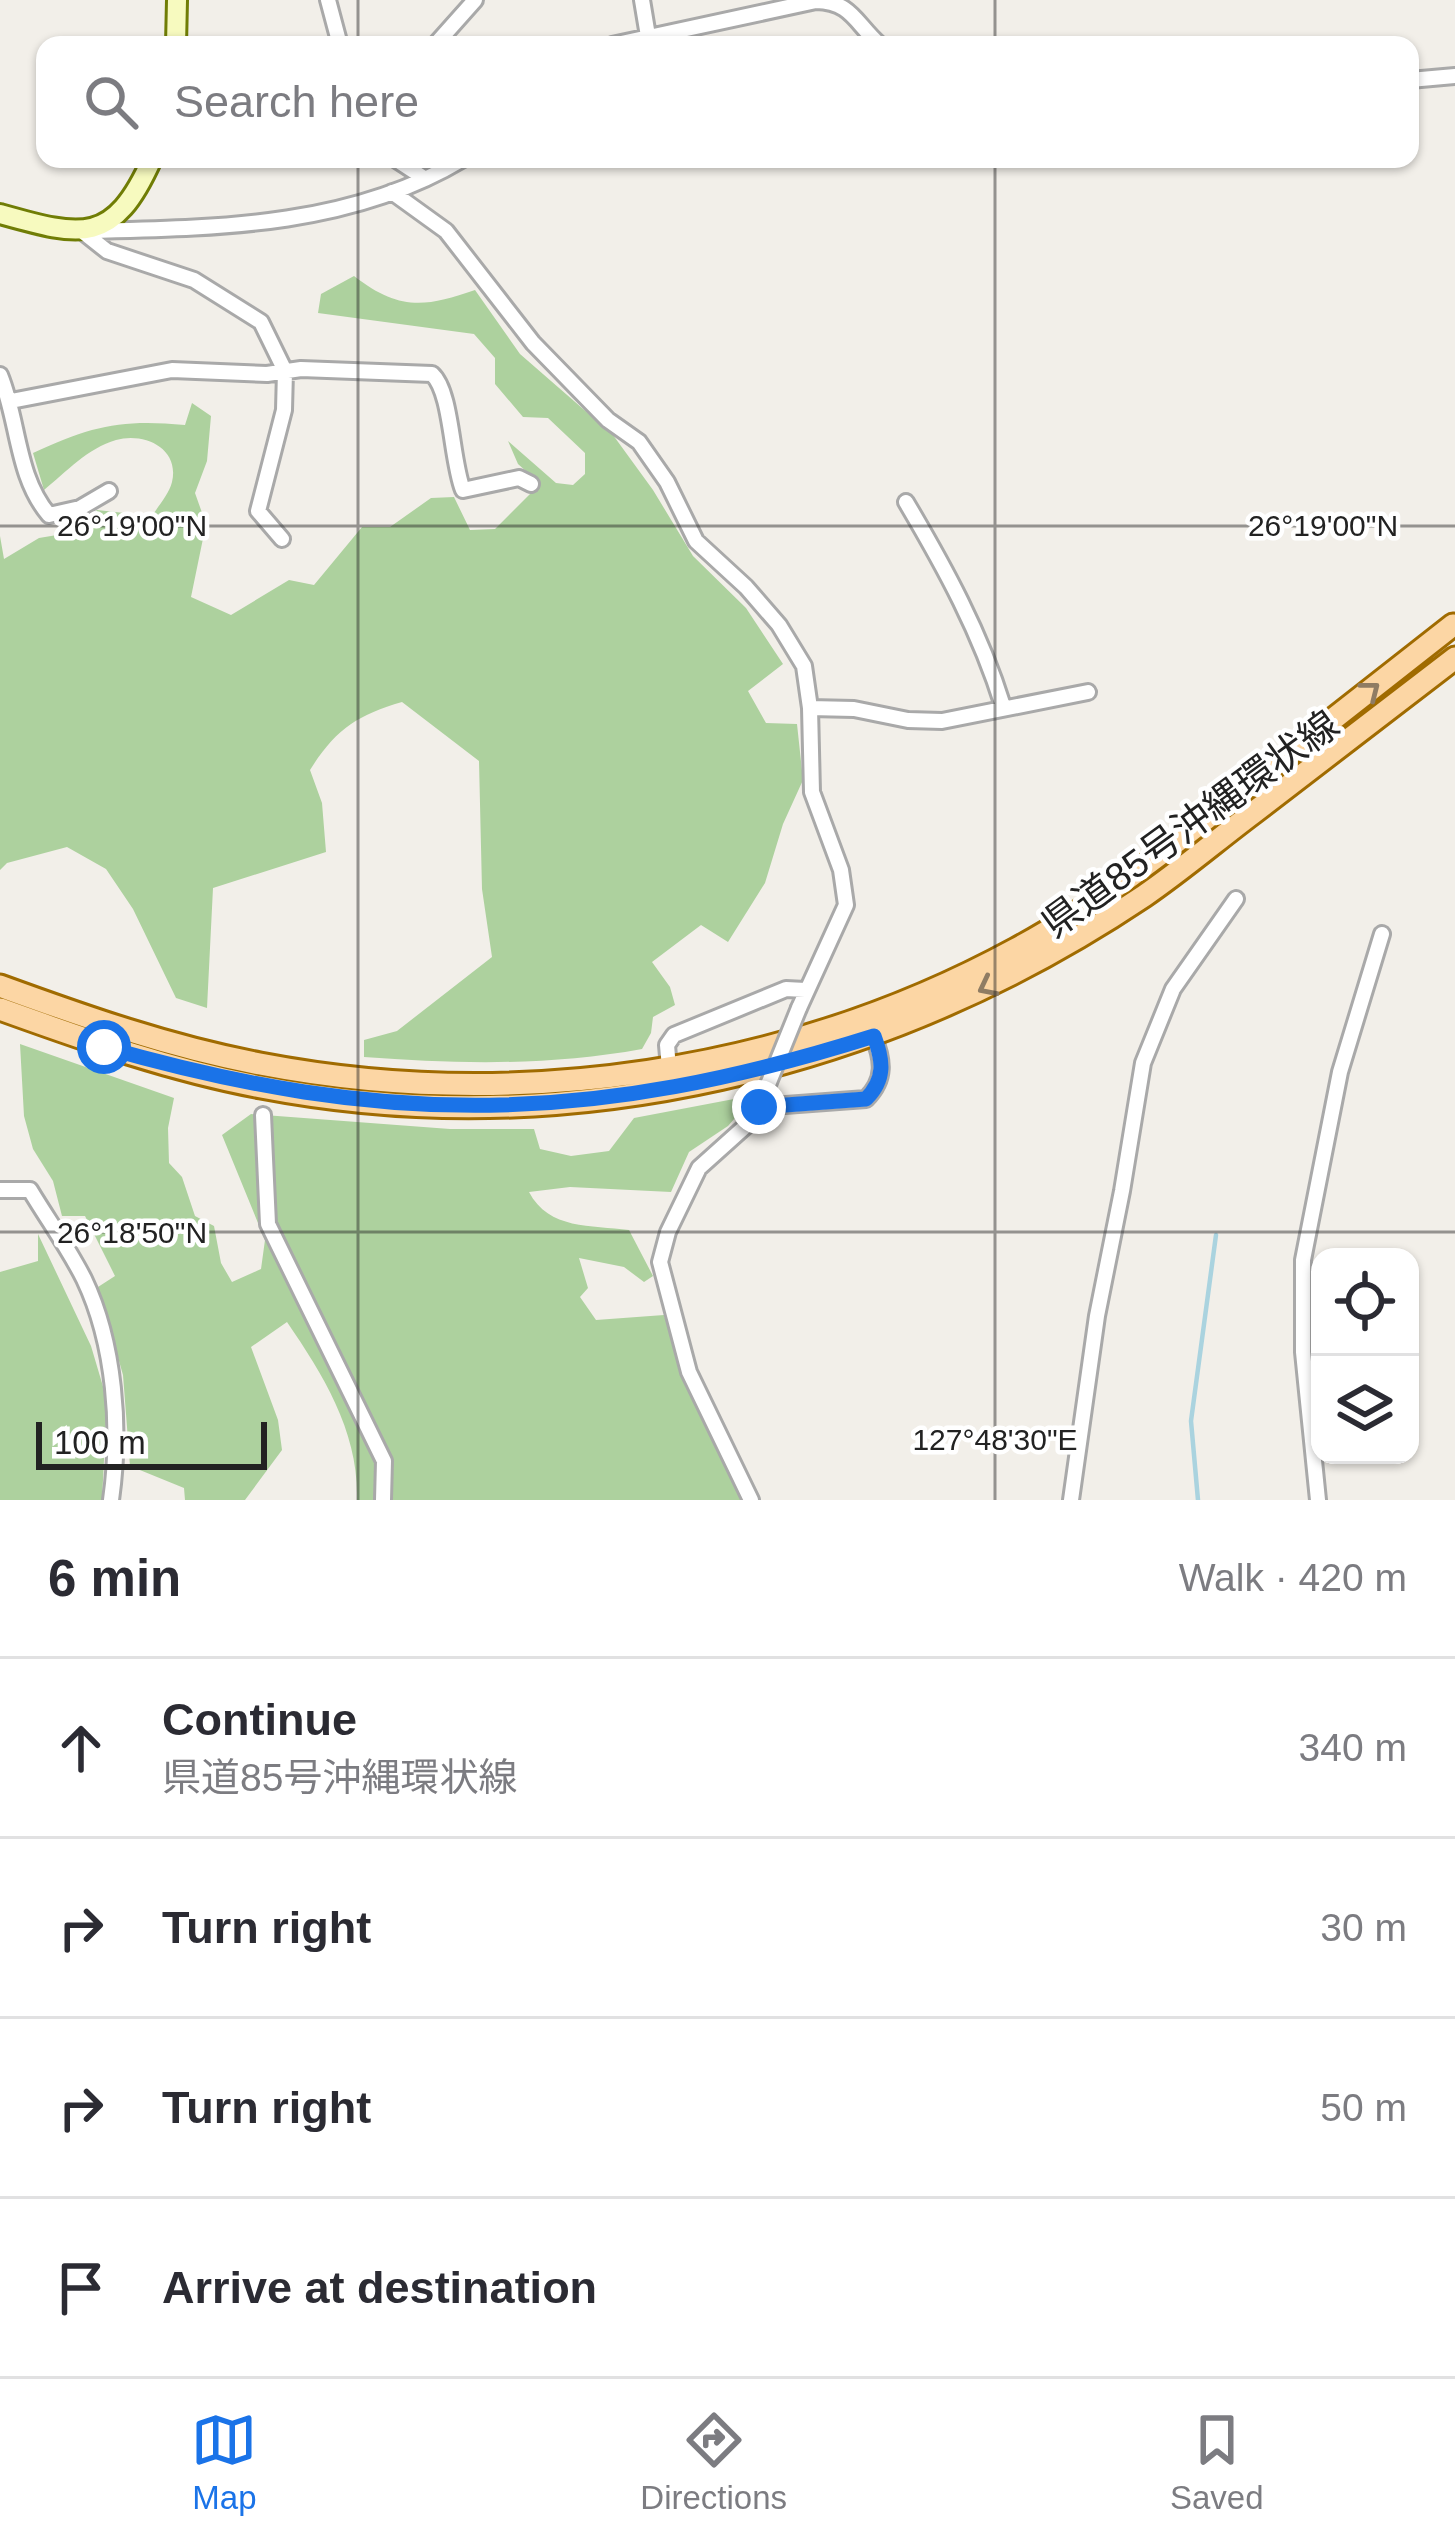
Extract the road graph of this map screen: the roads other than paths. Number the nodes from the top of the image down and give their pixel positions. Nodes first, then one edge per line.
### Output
1 (177, 0) edge
2 (328, 0) edge
3 (475, 0) edge
4 (642, 0) edge
5 (836, 1) edge
6 (176, 36) edge
7 (338, 36) edge
8 (443, 36) edge
9 (648, 36) joint
10 (872, 36) edge
11 (1455, 76) edge
12 (1419, 79) edge
13 (147, 168) edge
14 (409, 168) edge
15 (445, 168) edge
16 (424, 178) junction
17 (392, 192) junction
18 (0, 214) edge
19 (83, 232) junction
20 (284, 371) junction
21 (0, 375) edge
22 (10, 401) junction
23 (531, 484) dead end
24 (109, 491) dead end
25 (906, 502) dead end
26 (282, 539) dead end
27 (1453, 625) edge
28 (1455, 658) edge
29 (1088, 692) dead end
30 (1004, 706) junction
31 (810, 708) junction
32 (1236, 898) dead end
33 (1382, 934) dead end
34 (0, 986) edge
35 (805, 990) junction
36 (0, 1009) edge
37 (883, 1032) junction
38 (669, 1068) junction
39 (759, 1107) junction
40 (263, 1115) dead end
41 (0, 1190) edge
42 (111, 1500) edge
43 (383, 1500) edge
44 (751, 1500) edge
45 (1071, 1500) edge
46 (1318, 1500) edge

1 - 6 main road
2 - 7 street
3 - 8 street
4 - 9 street
5 - 9 street
5 - 10 street
11 - 12 street
13 - 19 main road
14 - 16 street
15 - 16 street
16 - 17 street
17 - 19 street
17 - 31 street
18 - 19 main road
19 - 20 street
20 - 22 street
20 - 23 street
20 - 26 street
21 - 22 street
22 - 24 street
25 - 30 street
38 -> 27 main road, 県道85号沖縄環状線
28 -> 37 main road, 県道85号沖縄環状線
29 - 30 street
30 - 31 street
31 - 35 street
32 - 45 street
33 - 46 street
34 - 38 main road, 県道85号沖縄環状線
35 - 38 street
35 - 39 street, bridge
36 - 37 main road, 県道85号沖縄環状線
37 - 39 street
39 - 44 street
40 - 43 street
41 - 42 street

